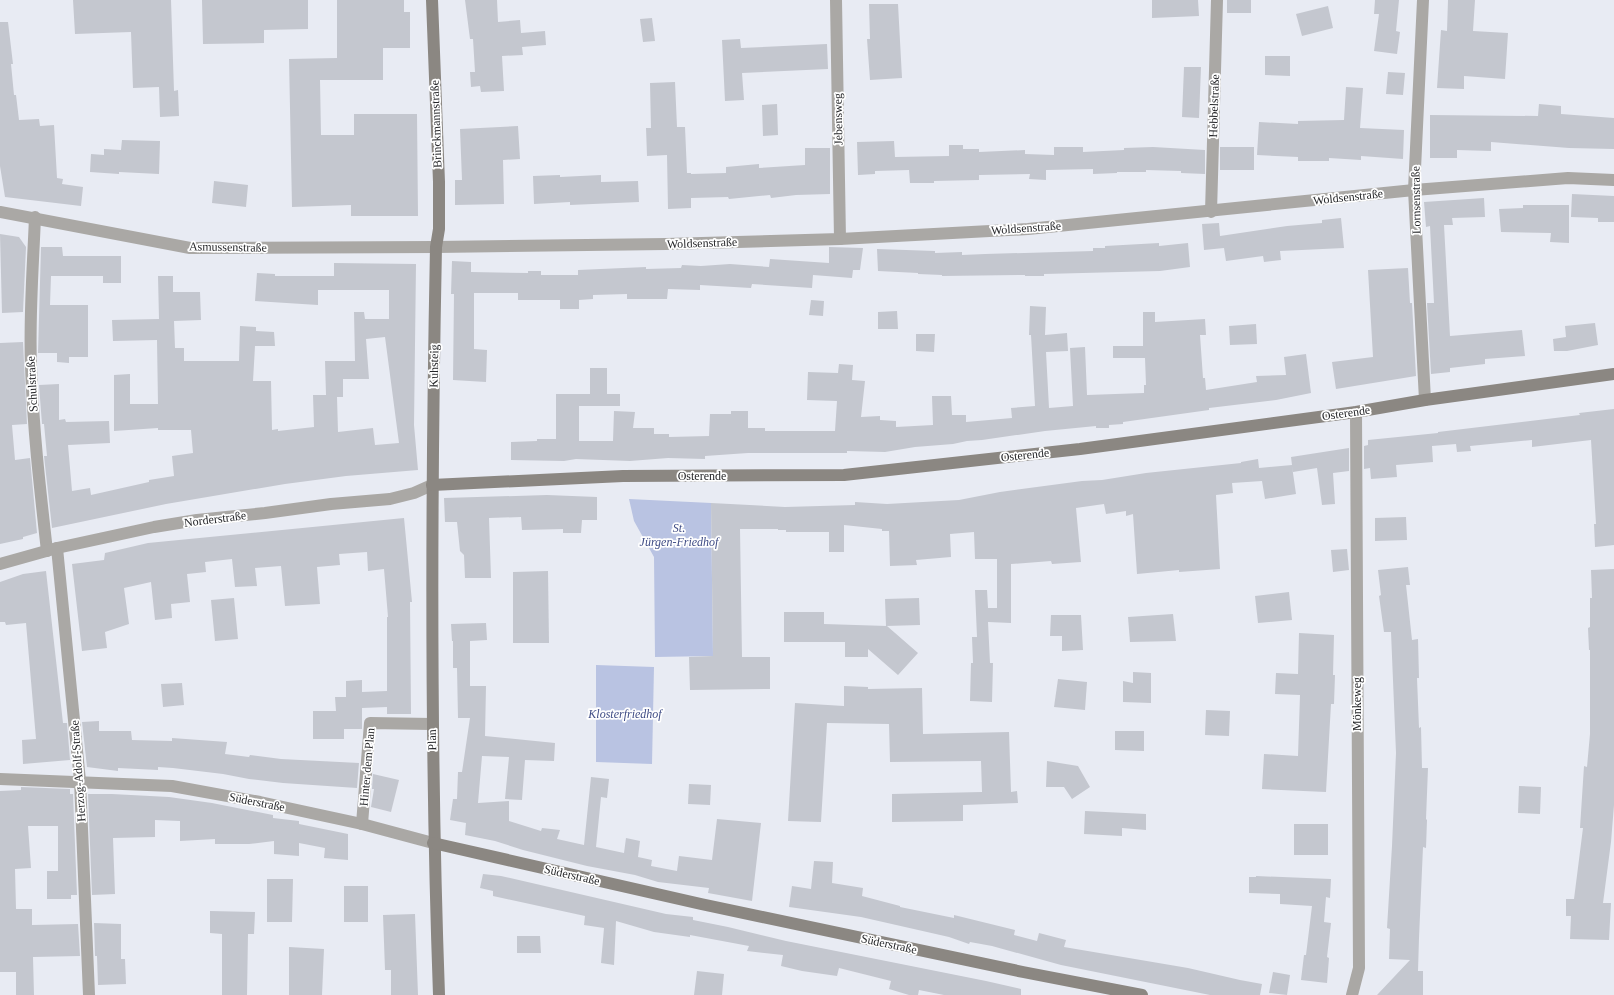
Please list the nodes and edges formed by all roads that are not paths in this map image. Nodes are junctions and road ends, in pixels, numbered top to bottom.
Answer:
1 (432, 0) edge
2 (836, 0) edge
3 (1217, 0) edge
4 (1423, 0) edge
5 (1614, 180) edge
6 (1414, 190) junction
7 (0, 211) edge
8 (1211, 212) junction
9 (35, 217) junction
10 (840, 239) junction
11 (436, 247) junction
12 (1614, 374) edge
13 (1426, 400) junction
14 (1356, 412) junction
15 (432, 485) junction
16 (52, 549) junction
17 (0, 564) edge
18 (432, 724) junction
19 (0, 779) edge
20 (80, 782) junction
21 (362, 824) junction
22 (433, 843) junction
23 (89, 995) edge
24 (439, 995) edge
25 (1142, 995) edge
26 (1352, 995) edge

1 - 11 main road, Brinckmannstraße
2 - 10 street, Jebensweg
3 - 8 street, Hebbelstraße
4 - 6 street, Lornsenstraße
5 - 6 street, Woldsenstraße
6 - 8 street, Woldsenstraße
6 - 13 street, Lornsenstraße
7 - 9 street, Asmussenstraße
8 - 10 street, Woldsenstraße
9 - 11 street, Asmussenstraße
9 - 16 street, Schulstraße
10 - 11 street, Woldsenstraße
11 - 15 main road, Kuhsteig
12 - 13 main road, Osterende
13 - 14 main road, Osterende
14 - 15 main road, Osterende
14 - 26 street, Mönkeweg
15 - 16 street, Norderstraße
15 - 18 main road, Plan
16 - 17 street, Norderstraße
16 - 20 street, Herzog-Adolf-Straße
18 - 21 street, Hinter dem Plan
18 - 22 main road, Plan
19 - 20 street, Süderstraße
20 - 21 street, Süderstraße
20 - 23 street, Herzog-Adolf-Straße
21 - 22 street, Süderstraße
22 - 24 main road, Plan
22 - 25 main road, Süderstraße

